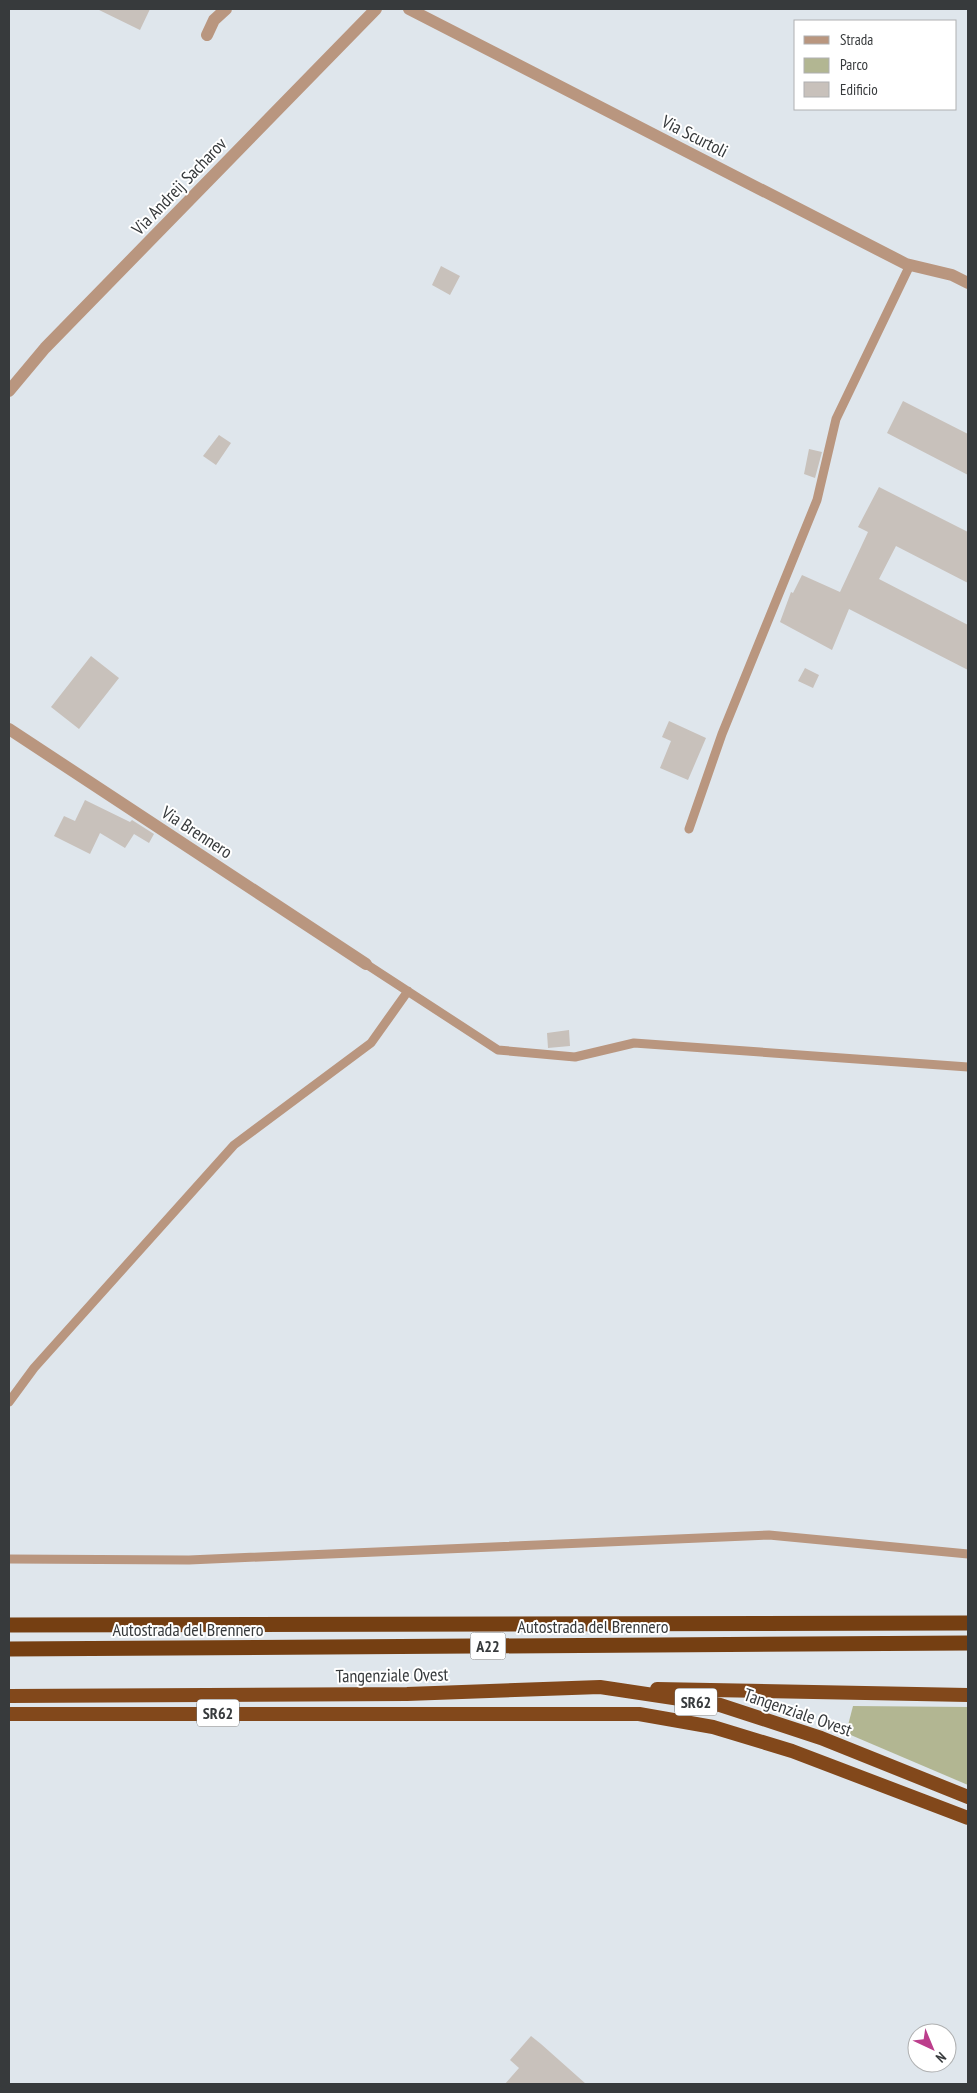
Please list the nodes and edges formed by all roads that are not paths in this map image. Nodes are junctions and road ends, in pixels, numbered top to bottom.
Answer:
1 (226, 9) edge
2 (376, 9) edge
3 (409, 9) edge
4 (208, 34) dead end
5 (910, 265) junction
6 (968, 283) edge
7 (9, 390) edge
8 (9, 729) edge
9 (689, 829) dead end
10 (366, 964) joint
11 (408, 991) junction
12 (968, 1067) edge
13 (9, 1402) edge
14 (968, 1554) edge
15 (9, 1559) edge
16 (968, 1623) edge
17 (9, 1625) edge
18 (968, 1643) edge
19 (9, 1648) edge
20 (600, 1688) junction
21 (968, 1695) edge
22 (9, 1696) edge
23 (9, 1714) edge
24 (968, 1797) edge
25 (942, 1807) junction
26 (968, 1818) edge
27 (968, 1829) edge

1 - 4 street
2 - 7 street, Via Andreij Sacharov
3 - 5 street, Via Scurtoli
5 - 6 street, Via Scurtoli
5 - 9 lane
8 - 10 street, Via Brennero
10 - 11 lane
11 - 12 lane
11 - 13 lane
14 - 15 lane
16 - 17 highway, Autostrada del Brennero / A22
18 - 19 highway, Autostrada del Brennero / A22
20 - 21 highway
20 - 22 highway, Tangenziale Ovest / SR62
20 - 24 highway, Tangenziale Ovest / SR62
23 - 25 highway, Tangenziale Ovest / SR62
25 - 26 highway, Tangenziale Ovest / SR62
25 - 27 highway

